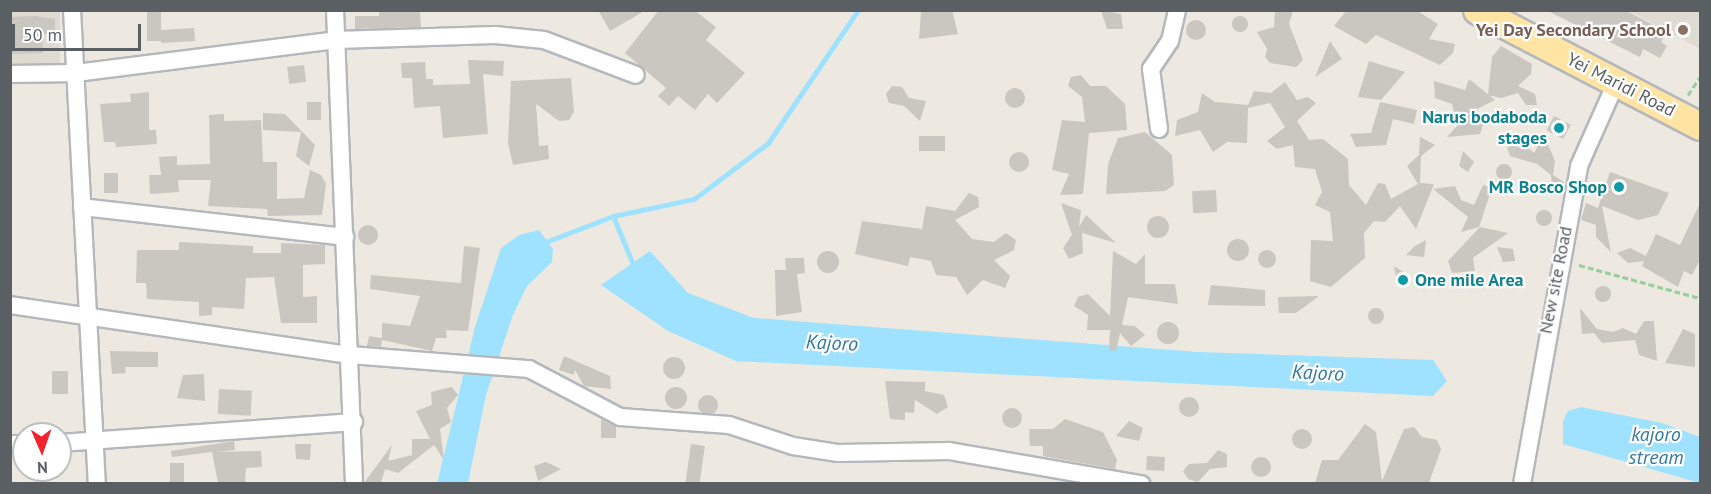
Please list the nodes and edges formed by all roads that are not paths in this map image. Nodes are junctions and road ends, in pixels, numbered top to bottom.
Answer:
1 (72, 10) edge
2 (335, 10) edge
3 (1177, 10) edge
4 (1477, 10) edge
5 (336, 40) junction
6 (76, 73) junction
7 (10, 74) edge
8 (636, 75) dead end
9 (1616, 83) junction
10 (1701, 126) edge
11 (1160, 129) dead end
12 (82, 207) junction
13 (345, 237) junction
14 (10, 305) edge
15 (89, 316) junction
16 (350, 355) junction
17 (354, 422) junction
18 (97, 442) junction
19 (72, 443) edge
20 (97, 483) edge
21 (354, 483) edge
22 (1141, 483) edge
23 (1522, 483) edge

1 - 6 street
2 - 5 street
3 - 11 street
4 - 9 main road, Yei Maridi Road
5 - 6 street
5 - 8 street
5 - 13 street
6 - 7 street
6 - 12 street
9 - 10 main road, Yei Maridi Road
9 - 23 street, New site Road
12 - 13 street
12 - 15 street
13 - 16 street
14 - 15 street
15 - 16 street
15 - 18 street
16 - 17 street
16 - 22 street
17 - 18 street
17 - 21 street
18 - 19 street
18 - 20 street

